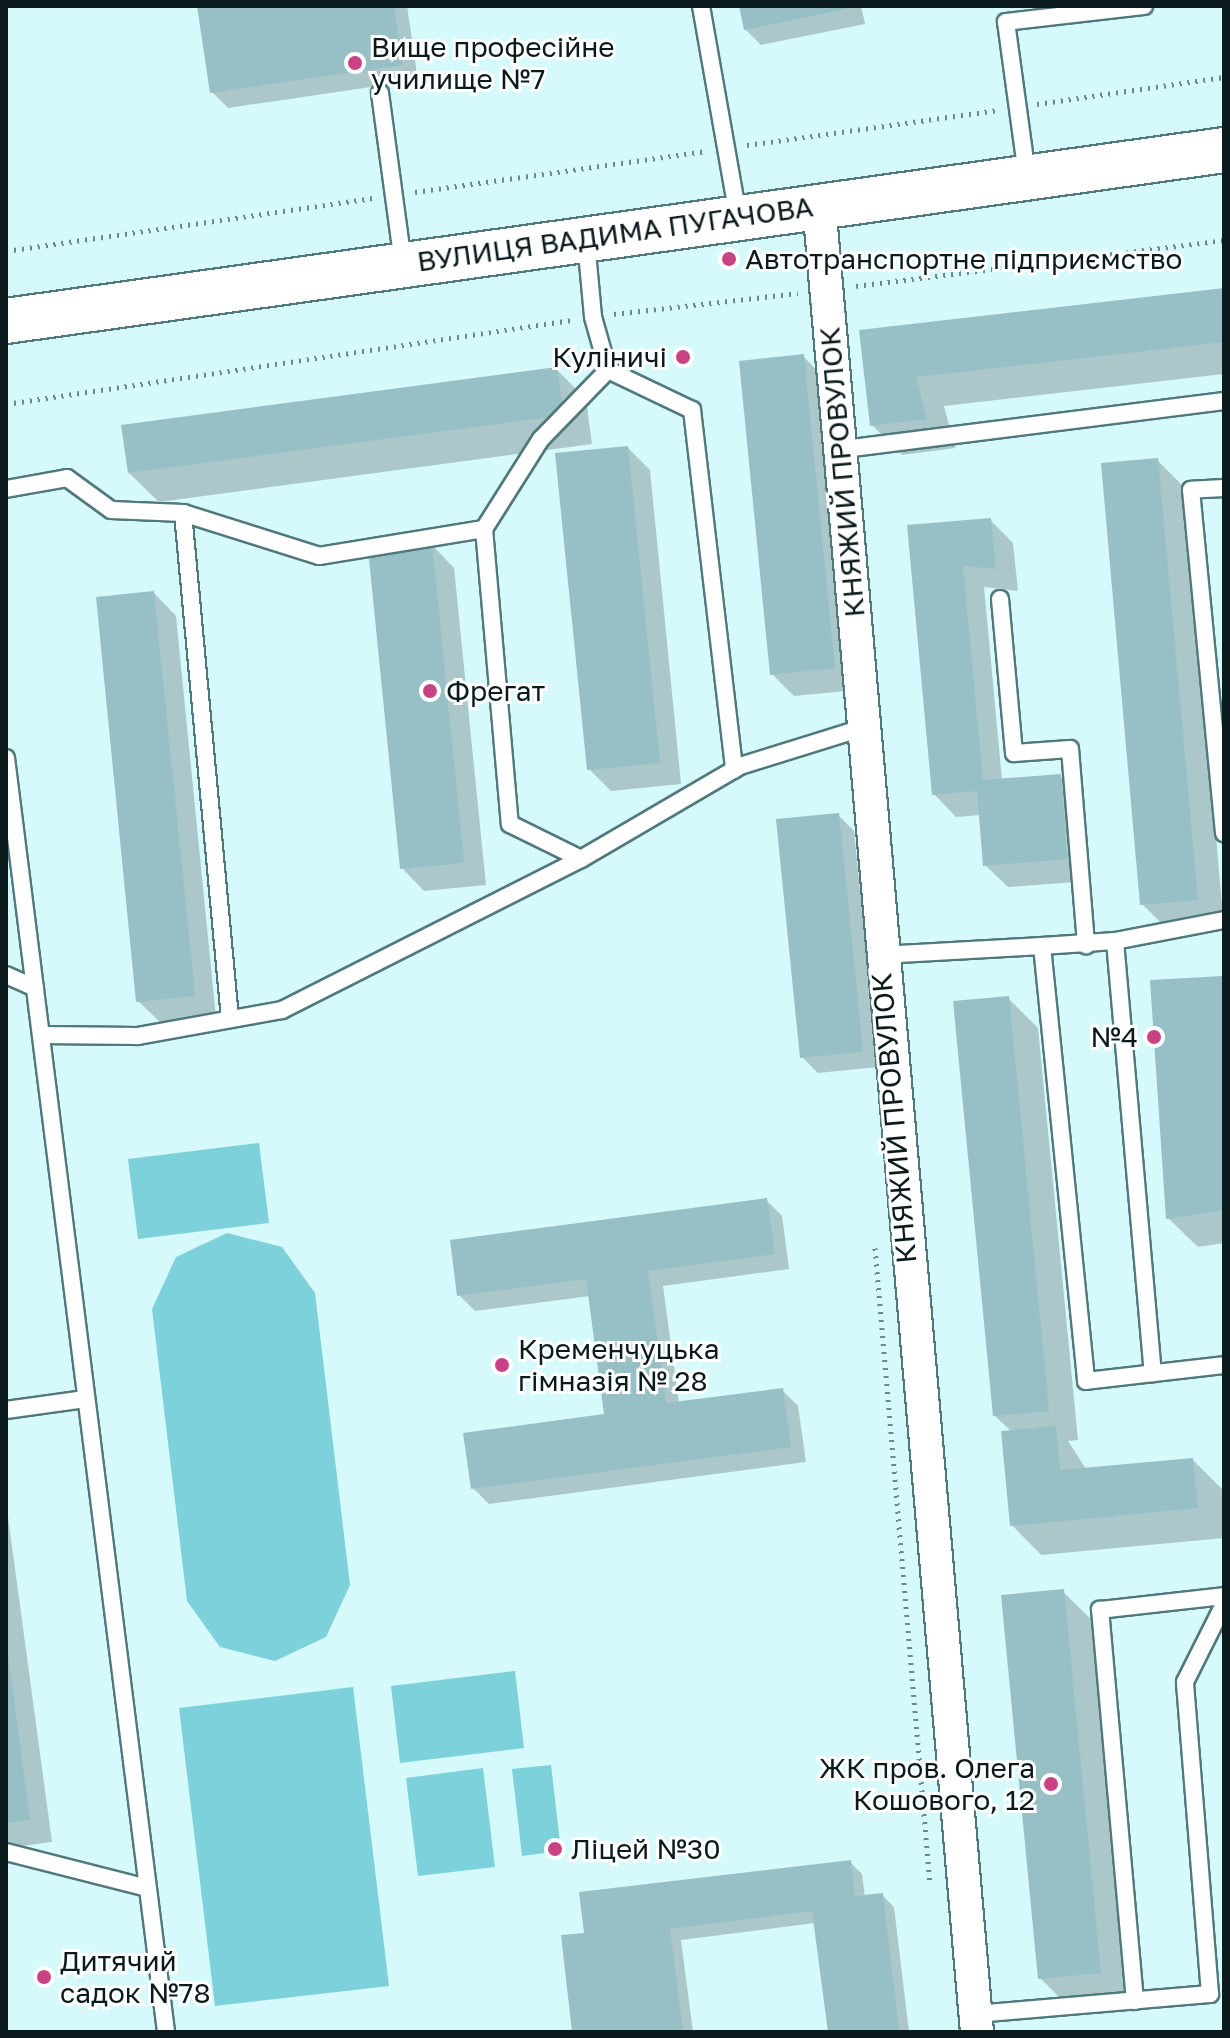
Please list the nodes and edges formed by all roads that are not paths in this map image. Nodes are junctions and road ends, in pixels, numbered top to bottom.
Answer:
1 (701, 6) edge
2 (1144, 6) edge
3 (380, 93) dead end
4 (1224, 150) edge
5 (1027, 176) junction
6 (819, 204) junction
7 (738, 215) junction
8 (586, 237) junction
9 (403, 265) junction
10 (6, 321) edge
11 (608, 370) junction
12 (1224, 401) edge
13 (844, 449) junction
14 (1224, 488) edge
15 (6, 489) edge
16 (183, 513) junction
17 (484, 529) junction
18 (1000, 599) dead end
19 (862, 728) junction
20 (6, 758) edge
21 (734, 770) junction
22 (1224, 833) edge
23 (581, 859) junction
24 (1224, 920) edge
25 (1115, 941) junction
26 (1086, 945) junction
27 (1042, 946) junction
28 (879, 955) junction
29 (6, 975) edge
30 (35, 988) junction
31 (230, 1019) junction
32 (41, 1035) junction
33 (1224, 1365) edge
34 (1153, 1373) junction
35 (85, 1399) junction
36 (6, 1410) edge
37 (1224, 1596) edge
38 (1224, 1604) edge
39 (6, 1852) edge
40 (147, 1888) junction
41 (1135, 2001) junction
42 (976, 2023) edge
43 (166, 2032) edge

1 - 7 lane
2 - 5 lane
3 - 9 lane
4 - 5 street, ВУЛИЦЯ ВАДИМА ПУГАЧОВА
5 - 6 street, ВУЛИЦЯ ВАДИМА ПУГАЧОВА
6 - 7 street, ВУЛИЦЯ ВАДИМА ПУГАЧОВА
6 - 13 street, КНЯЖИЙ ПРОВУЛОК
7 - 8 street, ВУЛИЦЯ ВАДИМА ПУГАЧОВА
8 - 9 street, ВУЛИЦЯ ВАДИМА ПУГАЧОВА
8 - 11 lane
9 - 10 street, ВУЛИЦЯ ВАДИМА ПУГАЧОВА
11 - 17 lane
11 - 21 lane
12 - 13 lane
13 - 19 street, КНЯЖИЙ ПРОВУЛОК
14 - 22 lane
15 - 16 lane
16 - 17 lane
16 - 31 lane
17 - 23 lane
18 - 26 lane
19 - 21 lane
19 - 28 street, КНЯЖИЙ ПРОВУЛОК
20 - 30 lane
21 - 23 lane
23 - 31 lane
24 - 25 lane
25 - 26 lane
25 - 34 lane
26 - 27 lane
27 - 28 lane
27 - 34 lane
28 - 42 street, КНЯЖИЙ ПРОВУЛОК
29 - 30 lane
30 - 32 lane
31 - 32 lane
32 - 35 lane
33 - 34 lane
35 - 36 lane
35 - 40 lane
37 - 41 lane
38 - 41 lane
39 - 40 lane
40 - 43 lane
41 - 42 lane

